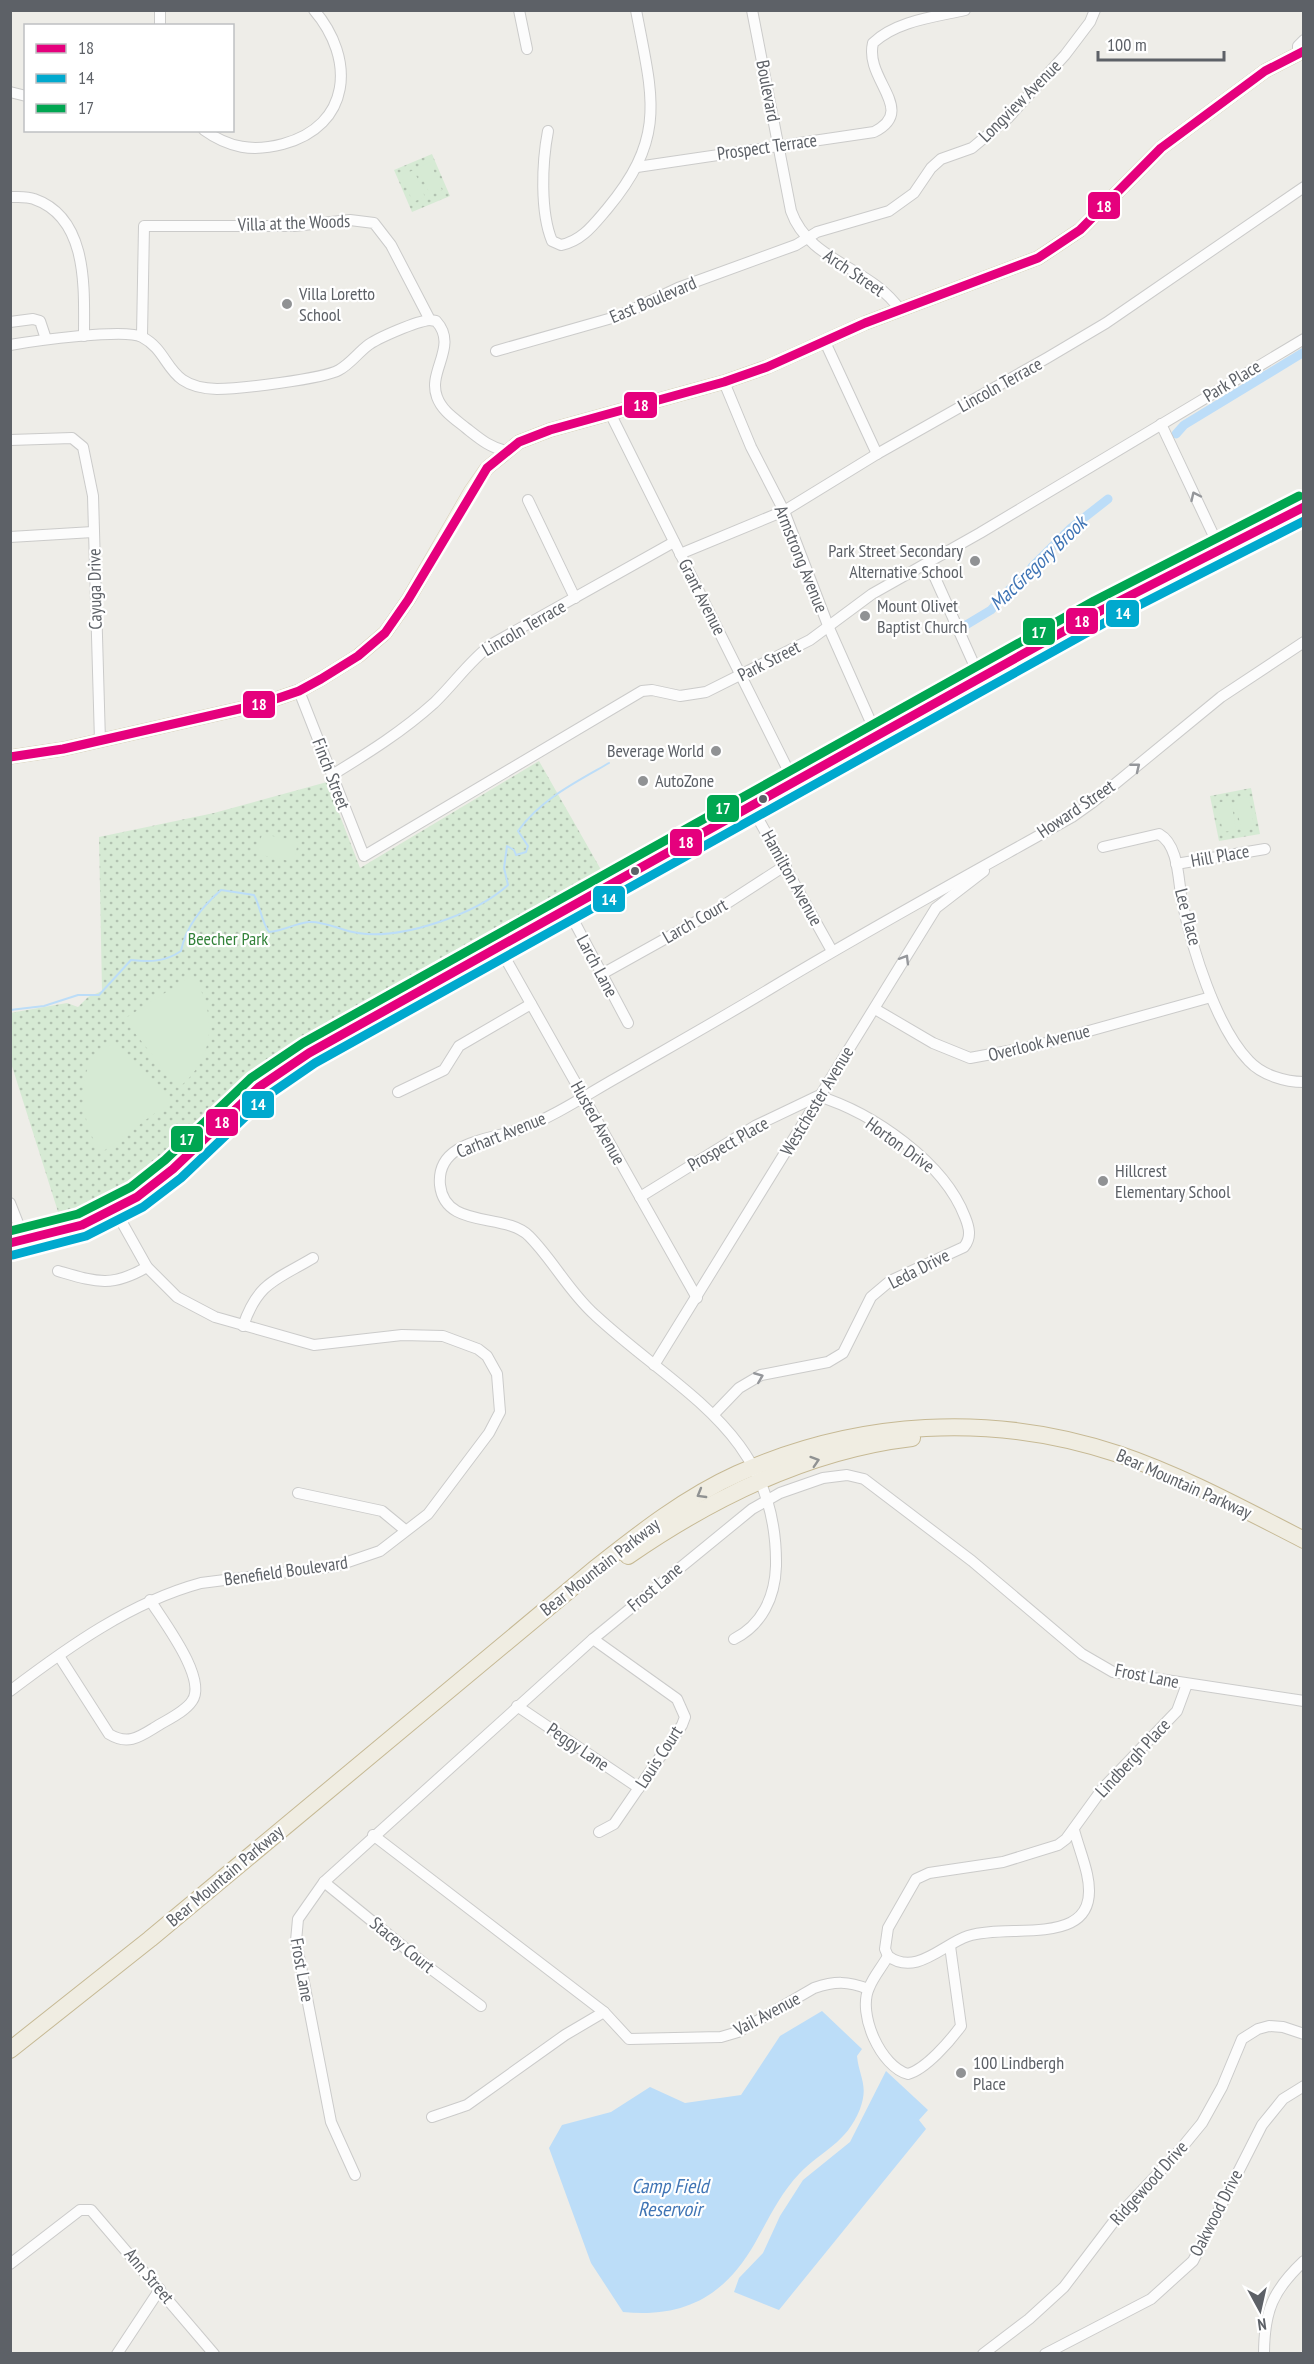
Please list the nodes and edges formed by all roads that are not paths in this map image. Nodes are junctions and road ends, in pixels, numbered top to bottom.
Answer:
1 (314, 10) edge
2 (519, 10) edge
3 (636, 10) edge
4 (752, 10) edge
5 (964, 10) edge
6 (1095, 10) edge
7 (1302, 48) edge
8 (527, 49) dead end
9 (548, 131) dead end
10 (207, 132) edge
11 (778, 145) junction
12 (637, 167) junction
13 (1304, 187) edge
14 (10, 197) edge
15 (806, 239) junction
16 (900, 310) junction
17 (430, 320) junction
18 (10, 322) edge
19 (84, 336) junction
20 (142, 336) junction
21 (46, 339) junction
22 (1304, 339) edge
23 (825, 342) junction
24 (10, 345) edge
25 (496, 351) dead end
26 (724, 382) junction
27 (610, 413) junction
28 (1161, 424) junction
29 (10, 440) edge
30 (506, 451) junction
31 (877, 454) junction
32 (528, 500) dead end
33 (1304, 507) edge
34 (784, 511) junction
35 (93, 532) junction
36 (10, 537) edge
37 (674, 542) junction
38 (1220, 549) junction
39 (680, 554) junction
40 (928, 562) junction
41 (575, 598) junction
42 (829, 628) junction
43 (1304, 642) edge
44 (741, 675) junction
45 (980, 678) junction
46 (299, 691) junction
47 (877, 736) junction
48 (100, 741) junction
49 (10, 757) edge
50 (332, 775) junction
51 (794, 782) junction
52 (751, 806) junction
53 (1103, 847) dead end
54 (1265, 849) dead end
55 (364, 856) joint
56 (1000, 857) junction
57 (1176, 864) junction
58 (786, 865) junction
59 (567, 908) junction
60 (499, 947) junction
61 (832, 951) junction
62 (602, 974) junction
63 (1211, 997) junction
64 (531, 1004) junction
65 (875, 1009) junction
66 (628, 1023) dead end
67 (1304, 1082) edge
68 (398, 1092) dead end
69 (584, 1096) junction
70 (818, 1096) junction
71 (640, 1197) junction
72 (10, 1203) edge
73 (115, 1210) junction
74 (25, 1240) junction
75 (10, 1244) edge
76 (964, 1247) joint
77 (313, 1258) dead end
78 (147, 1267) junction
79 (58, 1271) dead end
80 (697, 1298) junction
81 (243, 1326) junction
82 (654, 1365) junction
83 (714, 1414) junction
84 (757, 1475) junction
85 (298, 1493) dead end
86 (767, 1500) junction
87 (405, 1530) junction
88 (1304, 1540) edge
89 (1304, 1551) edge
90 (150, 1600) junction
91 (593, 1639) junction
92 (734, 1639) dead end
93 (59, 1656) junction
94 (1186, 1684) junction
95 (10, 1691) edge
96 (1304, 1701) edge
97 (517, 1706) junction
98 (639, 1788) junction
99 (1074, 1830) junction
100 (599, 1832) dead end
101 (373, 1835) junction
102 (324, 1882) junction
103 (950, 1946) junction
104 (888, 1956) junction
105 (868, 1989) junction
106 (482, 2006) dead end
107 (604, 2012) junction
108 (1304, 2034) edge
109 (10, 2050) edge
110 (10, 2063) edge
111 (1304, 2086) edge
112 (432, 2117) dead end
113 (355, 2175) dead end
114 (1304, 2261) edge
115 (10, 2264) edge
116 (160, 2289) junction
117 (117, 2354) edge
118 (214, 2354) edge
119 (983, 2354) edge
120 (1045, 2354) edge
121 (1264, 2354) edge

1 - 10 street
2 - 8 street
3 - 12 street
4 - 11 street, Boulevard
5 - 11 street, Prospect Terrace
6 - 15 street, Longview Avenue
7 - 16 main road
9 - 12 street
11 - 12 street, Prospect Terrace
11 - 15 street, Boulevard
13 - 31 street, Lincoln Terrace
14 - 19 street
15 - 16 street, Arch Street
15 - 25 street, East Boulevard
16 - 23 main road
17 - 20 street
17 - 20 street, Villa at the Woods
17 - 30 street, Villa at the Woods
18 - 21 street
19 - 20 street
19 - 21 street
21 - 24 street
22 - 28 street, Park Place
23 - 26 main road
23 - 31 street
26 - 27 main road
26 - 34 street, Armstrong Avenue
27 - 30 main road
27 - 37 street, Grant Avenue
38 -> 28 street
28 - 40 street, Park Street
29 - 35 street, Cayuga Drive
30 - 46 main road
31 - 34 street, Lincoln Terrace
32 - 41 street
33 - 38 main road
34 - 39 street, Lincoln Terrace
34 - 42 street, Armstrong Avenue
35 - 36 street
35 - 48 street, Cayuga Drive
37 - 39 street, Grant Avenue
37 - 41 street, Lincoln Terrace
38 - 45 main road
39 - 44 street, Grant Avenue
40 - 42 street, Park Street
40 - 45 street
41 - 50 street, Lincoln Terrace
42 - 44 street, Park Street
42 - 47 street, Armstrong Avenue
56 -> 43 street, Howard Street
44 - 51 street, Grant Avenue
44 - 55 street, Park Street
45 - 47 main road
46 - 48 main road
46 - 50 street, Finch Street
47 - 51 main road
48 - 49 main road
50 - 55 street, Finch Street
51 - 52 main road
52 - 58 street, Hamilton Avenue
52 - 59 main road
53 - 57 street, Lee Place
54 - 57 street, Hill Place
56 - 61 street, Howard Street
65 -> 56 street, Westchester Avenue
57 - 63 street, Lee Place
58 - 61 street, Hamilton Avenue
58 - 62 street, Larch Court
59 - 60 main road
59 - 62 street, Larch Lane
60 - 64 street, Husted Avenue
60 - 73 main road
61 - 69 street, Carhart Avenue
62 - 66 street, Larch Lane
63 - 65 street, Overlook Avenue
63 - 67 street, Lee Place
64 - 68 street
64 - 69 street, Husted Avenue
65 - 70 street, Westchester Avenue
69 - 71 street, Husted Avenue
69 - 82 street, Carhart Avenue
70 - 71 street, Prospect Place
70 - 76 street, Horton Drive
70 - 80 street, Westchester Avenue
71 - 80 street, Husted Avenue
72 - 74 street
73 - 74 main road
73 - 78 street, Benefield Boulevard
74 - 75 main road
83 -> 76 street, Leda Drive
77 - 81 street
78 - 79 street
78 - 81 street, Benefield Boulevard
80 - 82 street, Westchester Avenue
81 - 87 street, Benefield Boulevard
82 - 83 street, Carhart Avenue
83 - 84 street, Carhart Avenue
84 - 86 street, Carhart Avenue
84 - 88 highway, Bear Mountain Parkway
84 -> 89 highway, Bear Mountain Parkway
84 -> 109 highway, Bear Mountain Parkway
84 - 110 highway, Bear Mountain Parkway
85 - 87 street
86 - 91 street, Frost Lane
86 - 92 street, Carhart Avenue
86 - 94 street, Frost Lane
87 - 90 street, Benefield Boulevard
90 - 93 street, Benefield Boulevard
90 - 93 street
91 - 97 street, Frost Lane
91 - 98 street, Louis Court
93 - 95 street, Benefield Boulevard
94 - 96 street, Frost Lane
94 - 99 street, Lindbergh Place
97 - 98 street, Peggy Lane
97 - 101 street, Frost Lane
98 - 100 street, Louis Court
99 - 103 street
99 - 104 street, Lindbergh Place
101 - 102 street, Frost Lane
101 - 107 street, Vail Avenue
102 - 106 street, Stacey Court
102 - 113 street, Frost Lane
103 - 104 street
103 - 105 street
104 - 105 street
105 - 107 street, Vail Avenue
107 - 112 street
108 - 119 street, Ridgewood Drive
111 - 120 street, Oakwood Drive
114 - 121 street
115 - 116 street, Ann Street
116 - 117 street
116 - 118 street, Ann Street

